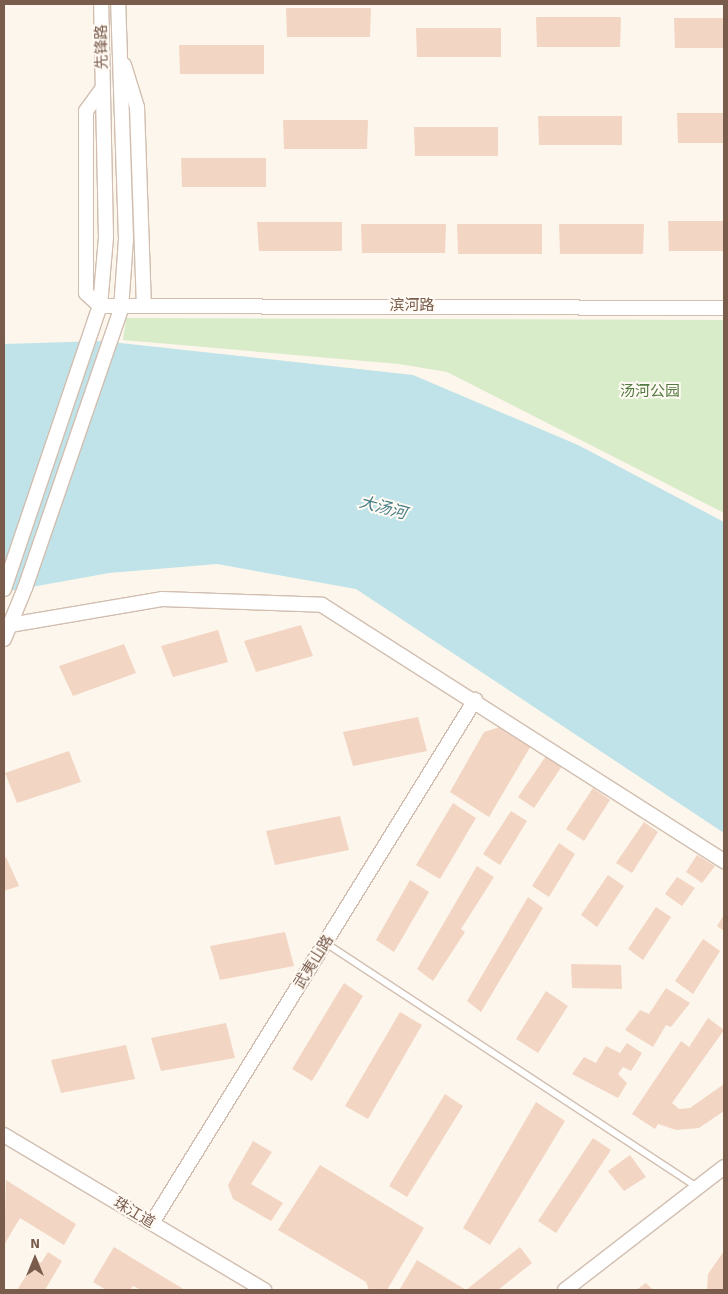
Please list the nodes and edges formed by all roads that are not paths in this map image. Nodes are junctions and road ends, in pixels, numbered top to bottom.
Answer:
1 (101, 4) edge
2 (118, 4) edge
3 (118, 50) junction
4 (102, 90) junction
5 (144, 305) junction
6 (100, 306) junction
7 (724, 308) edge
8 (121, 309) junction
9 (4, 589) edge
10 (7, 626) edge
11 (4, 639) edge
12 (475, 700) junction
13 (724, 861) edge
14 (332, 946) dead end
15 (4, 1135) edge
16 (724, 1167) edge
17 (698, 1187) junction
18 (152, 1223) junction
19 (264, 1290) edge
20 (565, 1290) edge

1 - 4 street, 先锋路
2 - 3 street
3 - 5 street
3 - 8 street
4 - 6 street, 先锋路
4 - 6 street
5 - 7 street, 滨河路
5 - 8 street, 滨河路
6 - 8 street, 滨河路
6 - 9 street, 先锋路
8 - 10 street
10 - 11 street
10 - 12 street
12 - 13 street
12 - 18 street, 武夷山路
14 - 17 lane
15 - 18 street, 珠江道
16 - 17 street
17 - 20 street
18 - 19 street, 珠江道

